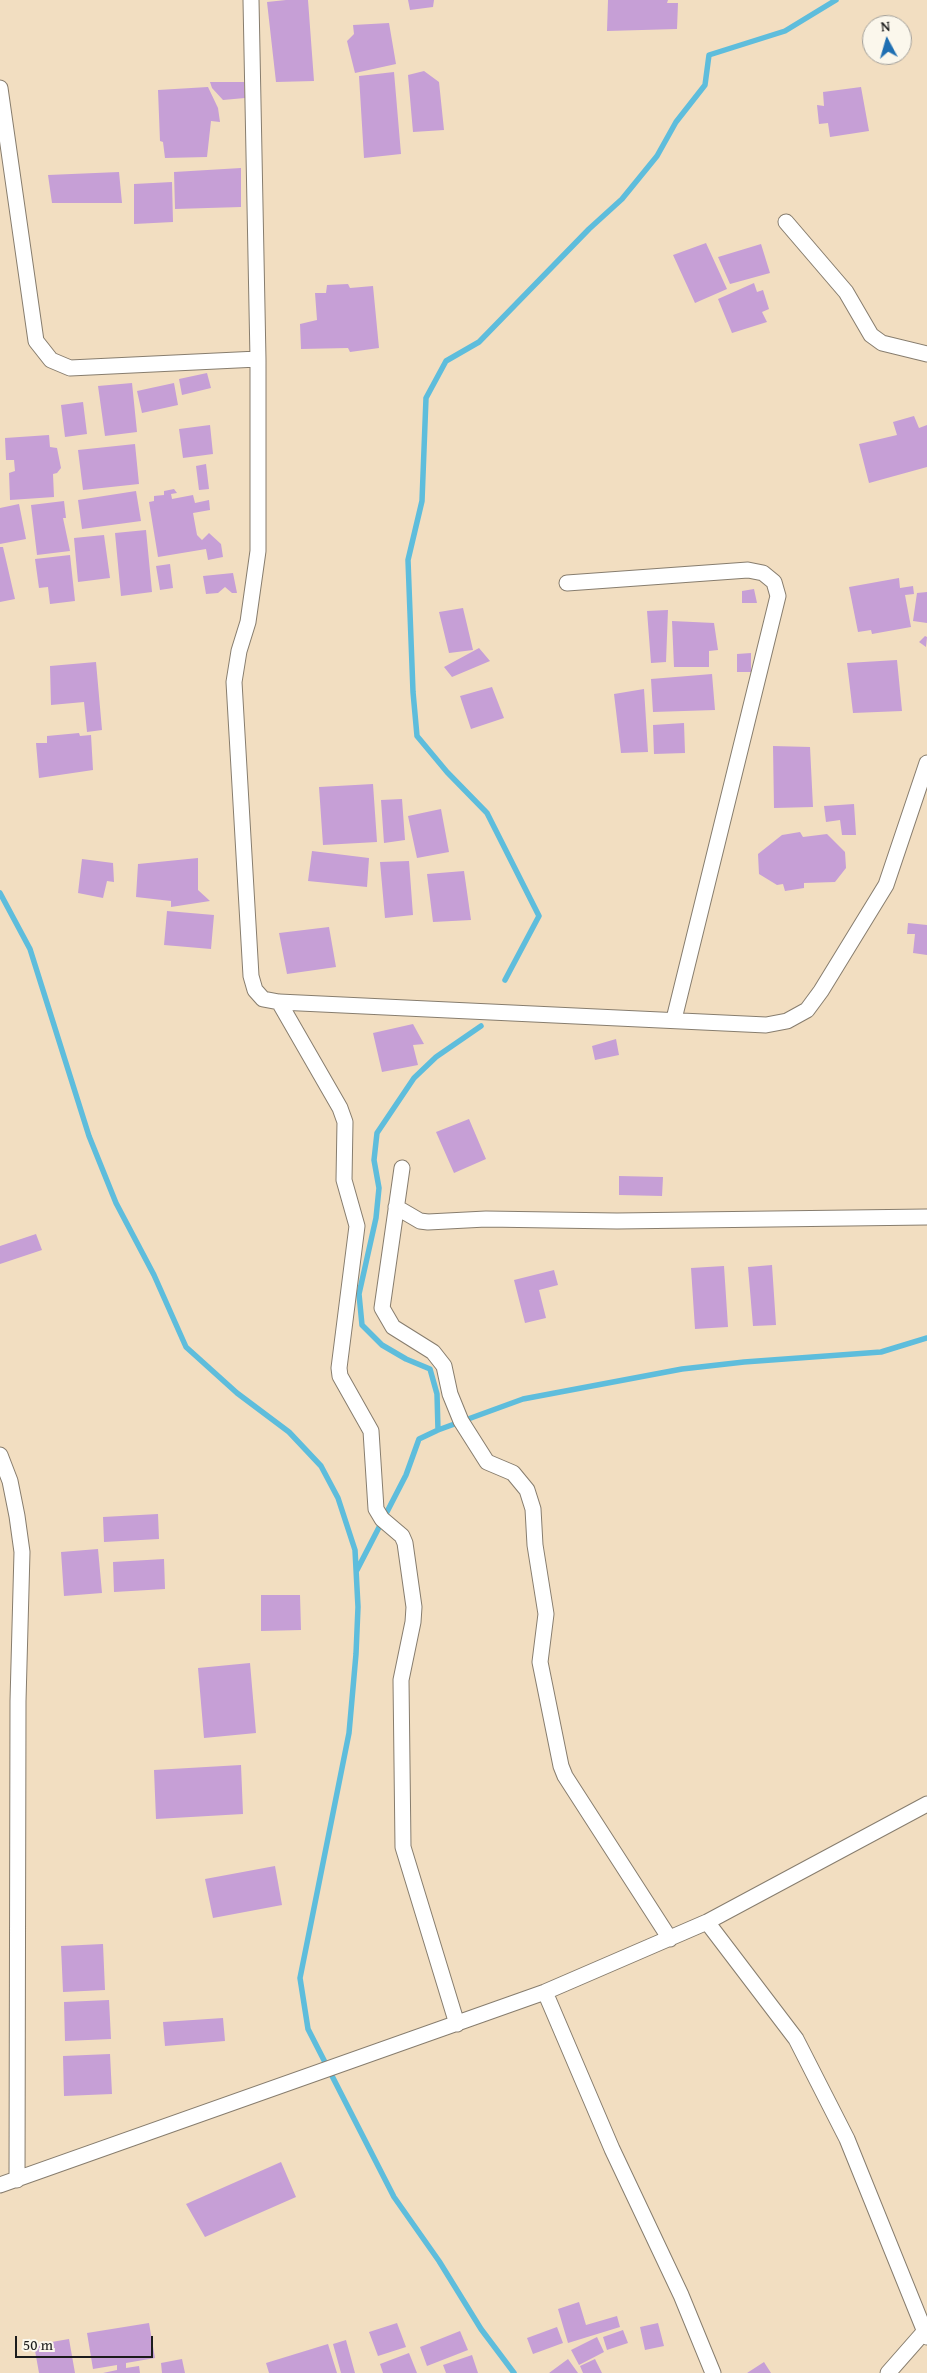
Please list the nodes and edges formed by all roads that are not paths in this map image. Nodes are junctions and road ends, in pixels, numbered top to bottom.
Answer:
1 (251, 0) edge
2 (0, 88) edge
3 (786, 222) dead end
4 (927, 354) edge
5 (258, 359) junction
6 (567, 583) dead end
7 (927, 763) edge
8 (278, 1002) junction
9 (674, 1019) junction
10 (402, 1168) dead end
11 (396, 1207) junction
12 (927, 1216) edge
13 (0, 1456) edge
14 (927, 1804) edge
15 (707, 1922) junction
16 (670, 1939) junction
17 (545, 1992) junction
18 (457, 2024) junction
19 (17, 2180) junction
20 (0, 2185) edge
21 (926, 2334) edge
22 (713, 2373) edge
23 (888, 2373) edge

1 - 5 street
2 - 5 street
3 - 4 street
5 - 8 street
6 - 9 street
7 - 9 street
8 - 9 street
8 - 18 street
10 - 11 street
11 - 12 street
11 - 16 street
13 - 19 street
14 - 15 street
15 - 16 street
15 - 21 street
16 - 17 street
17 - 18 street
17 - 22 street
18 - 19 street
19 - 20 street
21 - 23 street

